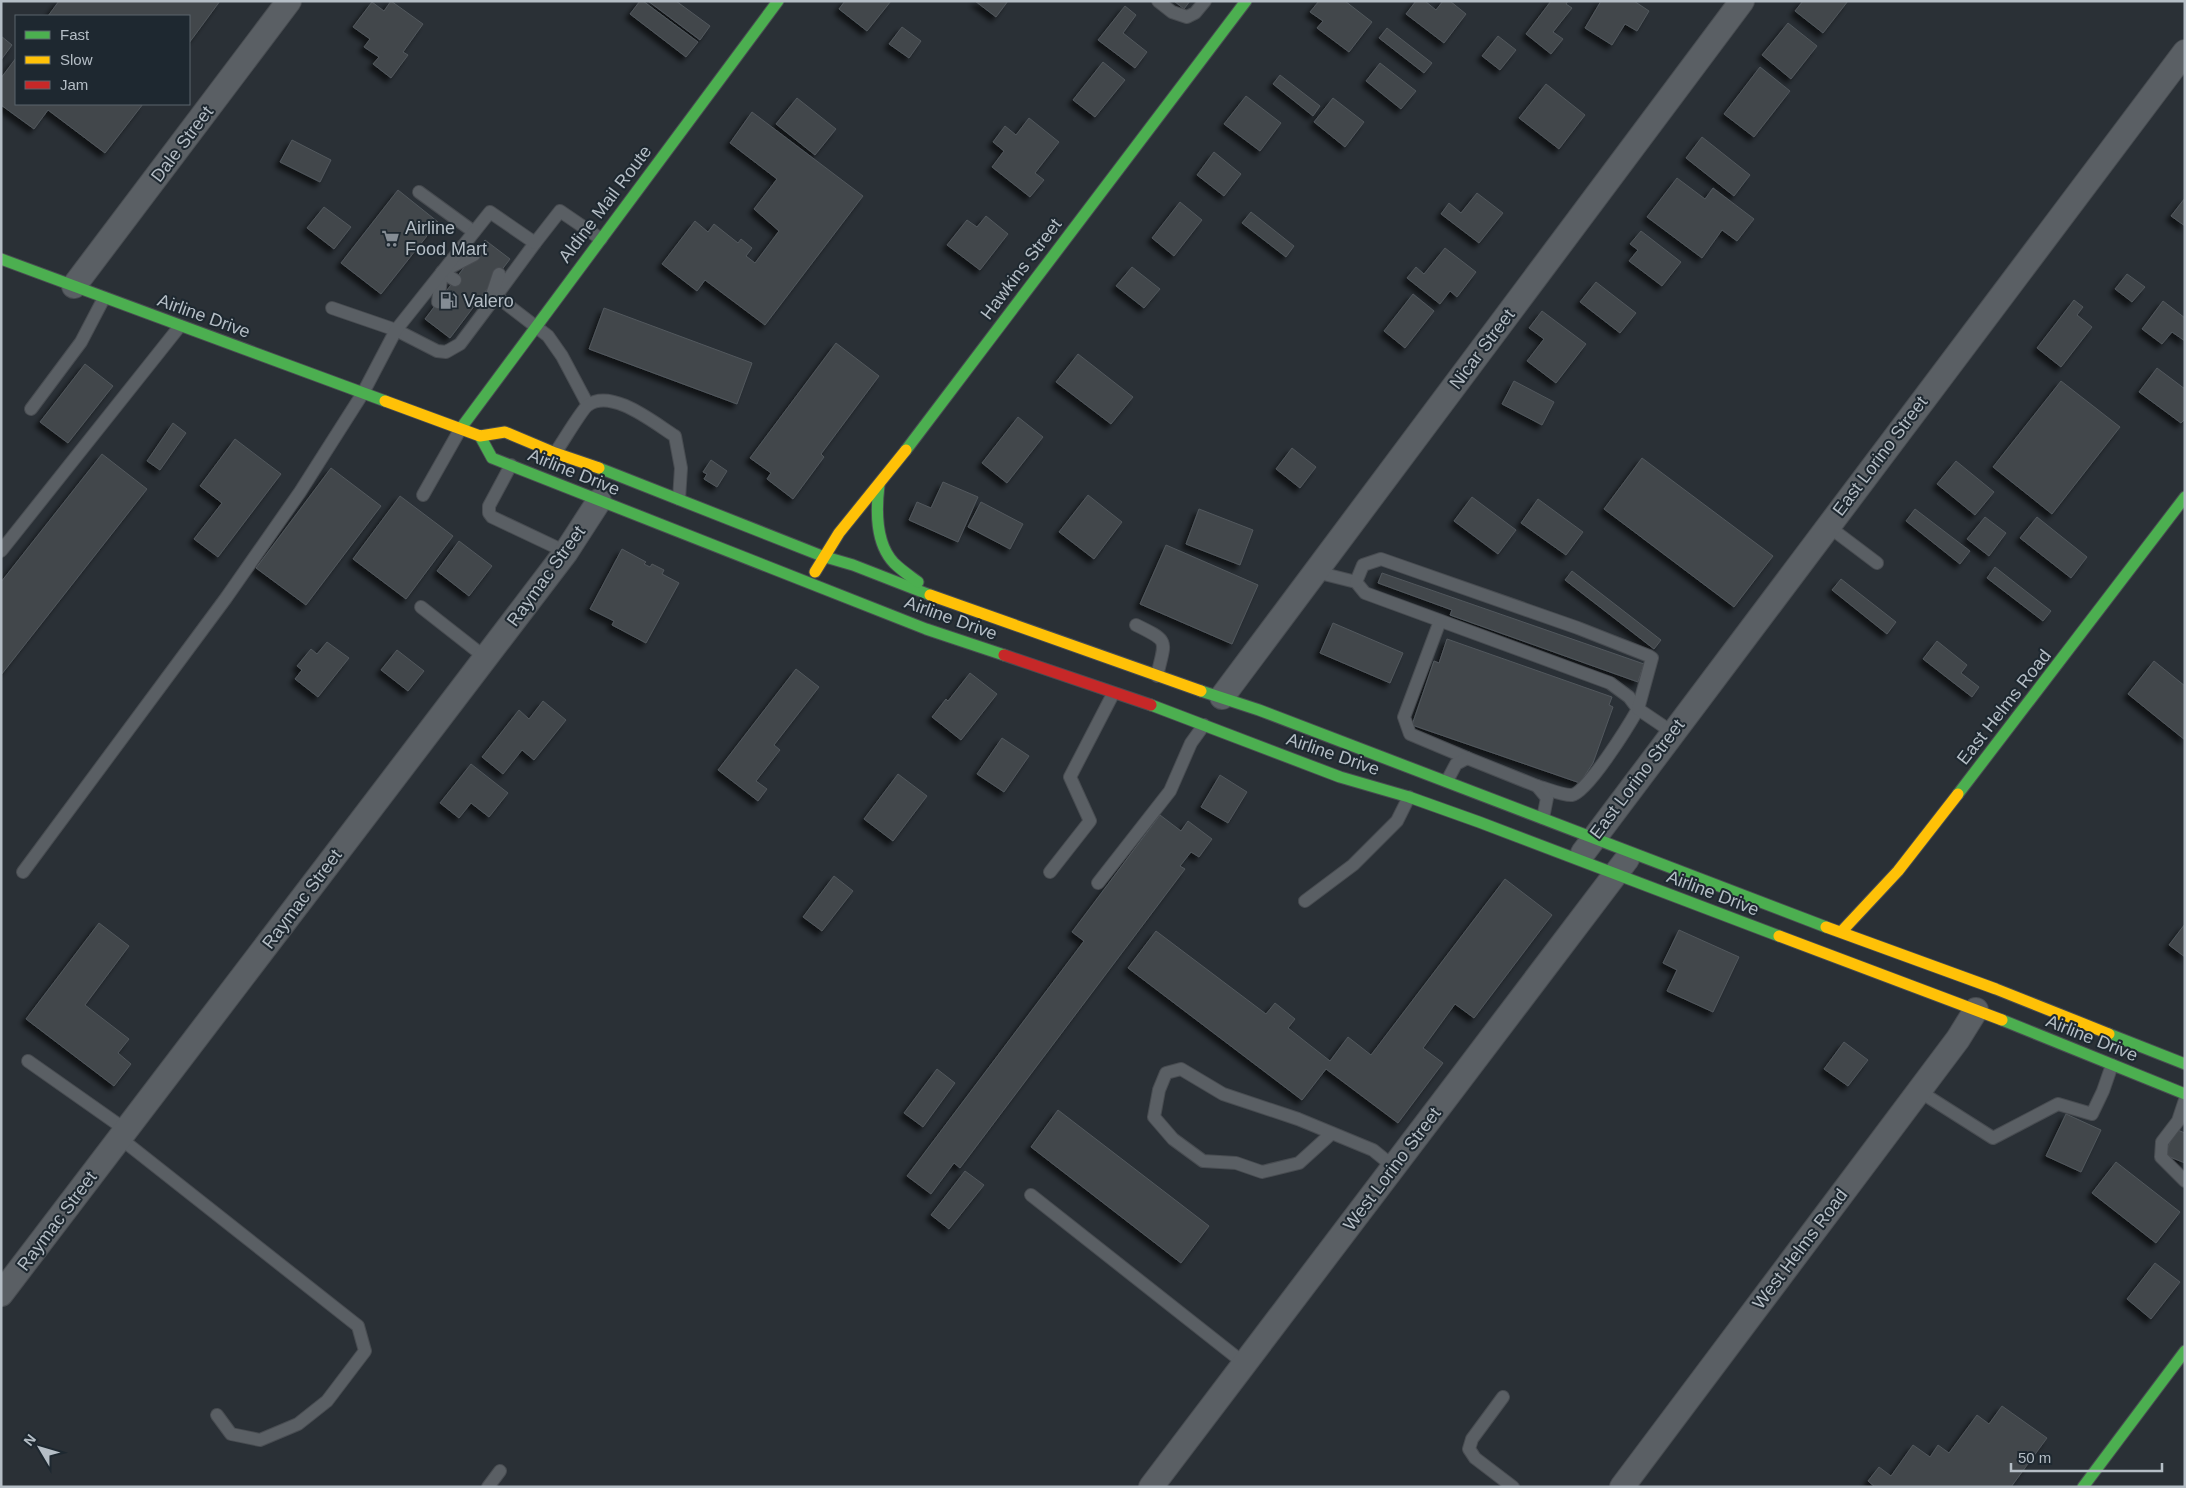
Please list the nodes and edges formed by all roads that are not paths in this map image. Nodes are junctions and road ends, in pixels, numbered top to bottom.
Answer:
1 (289, 1) edge
2 (778, 1) edge
3 (1158, 1) edge
4 (1204, 1) edge
5 (1246, 1) edge
6 (1742, 1) edge
7 (2185, 52) edge
8 (419, 192) dead end
9 (474, 232) junction
10 (601, 239) junction
11 (535, 243) junction
12 (474, 255) dead end
13 (1, 260) edge
14 (442, 272) junction
15 (499, 274) dead end
16 (455, 280) dead end
17 (74, 286) junction
18 (104, 298) junction
19 (488, 300) junction
20 (438, 302) dead end
21 (332, 308) dead end
22 (464, 321) dead end
23 (180, 326) junction
24 (537, 326) junction
25 (396, 330) junction
26 (363, 392) junction
27 (588, 405) junction
28 (31, 409) dead end
29 (460, 428) junction
30 (480, 436) junction
31 (555, 453) junction
32 (510, 465) junction
33 (879, 485) junction
34 (422, 495) dead end
35 (2185, 497) edge
36 (679, 499) junction
37 (599, 501) junction
38 (1828, 526) junction
39 (1, 551) edge
40 (566, 552) junction
41 (822, 556) junction
42 (1877, 563) dead end
43 (1316, 572) junction
44 (810, 582) junction
45 (1356, 582) junction
46 (938, 598) junction
47 (421, 607) dead end
48 (1440, 621) junction
49 (1136, 625) dead end
50 (486, 658) junction
51 (1157, 676) junction
52 (1113, 694) junction
53 (1222, 697) junction
54 (1638, 709) junction
55 (1204, 725) junction
56 (1672, 732) junction
57 (1467, 758) junction
58 (1447, 781) junction
59 (1538, 786) junction
60 (1409, 798) junction
61 (1543, 818) junction
62 (1593, 837) junction
63 (1633, 852) junction
64 (1578, 861) junction
65 (23, 872) dead end
66 (1050, 872) dead end
67 (1615, 874) junction
68 (1098, 883) dead end
69 (1305, 901) dead end
70 (1842, 931) junction
71 (1976, 1010) junction
72 (28, 1061) dead end
73 (2185, 1064) edge
74 (2112, 1065) junction
75 (1919, 1091) junction
76 (2185, 1094) edge
77 (2185, 1100) edge
78 (2181, 1122) edge
79 (1332, 1133) junction
80 (123, 1134) junction
81 (1394, 1167) junction
82 (2185, 1181) edge
83 (1031, 1195) dead end
84 (1, 1294) edge
85 (2185, 1351) edge
86 (1245, 1364) junction
87 (1503, 1397) dead end
88 (217, 1415) dead end
89 (500, 1471) dead end
90 (488, 1487) edge
91 (1151, 1487) edge
92 (1513, 1487) edge
93 (1622, 1487) edge
94 (2083, 1487) edge

1 - 17 street, Dale Street
2 - 10 main road, Aldine Mail Route
3 - 4 lane
5 - 33 main road, Hawkins Street
6 - 43 street, Nicar Street
7 - 38 street, East Lorino Street
8 - 9 lane
9 - 11 lane
9 - 14 lane
10 - 11 lane
10 - 24 main road, Aldine Mail Route
11 - 19 lane
12 - 14 lane
13 - 17 main road, Airline Drive
14 - 16 lane
14 - 20 lane
14 - 25 lane
15 - 19 lane
17 - 18 main road, Airline Drive
18 - 23 main road, Airline Drive
18 - 28 lane
19 - 22 lane
19 - 24 lane
19 - 25 lane
21 - 25 lane
23 - 26 main road, Airline Drive
23 - 39 lane
24 - 27 lane
24 - 29 main road, Aldine Mail Route
25 - 26 lane
26 - 29 main road, Airline Drive
26 - 65 lane
27 - 31 lane
27 - 36 lane
29 - 30 main road, Airline Drive
29 - 34 lane
30 - 31 main road, Airline Drive
30 - 32 main road, Airline Drive
31 - 36 main road, Airline Drive
32 - 37 main road, Airline Drive
32 - 40 lane
33 - 41 main road, Hawkins Street
33 - 46 main road
35 - 70 main road, East Helms Road
36 - 41 main road, Airline Drive
37 - 40 street, Raymac Street
37 - 44 main road, Airline Drive
38 - 42 lane
38 - 56 street, East Lorino Street
40 - 50 street, Raymac Street
41 - 44 main road, Hawkins Street
41 - 46 main road, Airline Drive
43 - 45 lane
43 - 53 street, Nicar Street
44 - 52 main road, Airline Drive
45 - 48 lane
45 - 54 lane
46 - 51 main road, Airline Drive
47 - 50 lane
48 - 54 lane
48 - 57 lane
49 - 51 lane
50 - 80 street, Raymac Street
51 - 53 main road, Airline Drive
52 - 55 main road, Airline Drive
52 - 66 lane
53 - 58 main road, Airline Drive
54 - 56 lane
54 - 59 lane
55 - 60 main road, Airline Drive
55 - 68 lane
56 - 62 street, East Lorino Street
57 - 58 lane
57 - 59 lane
58 - 61 main road, Airline Drive
59 - 61 lane
60 - 64 main road, Airline Drive
60 - 69 lane
61 - 62 main road, Airline Drive
62 - 63 main road, Airline Drive
62 - 64 street, East Lorino Street
63 - 67 street, West Lorino Street
63 - 70 main road, Airline Drive
64 - 67 main road, Airline Drive
67 - 71 main road, Airline Drive
67 - 81 street, West Lorino Street
70 - 73 main road, Airline Drive
71 - 74 main road, Airline Drive
71 - 75 street, West Helms Road
72 - 80 lane
74 - 75 lane
74 - 76 main road, Airline Drive
75 - 93 street, West Helms Road
77 - 78 lane
78 - 82 lane
79 - 79 lane
79 - 81 lane
80 - 84 street, Raymac Street
80 - 88 lane
81 - 86 street, West Lorino Street
83 - 86 lane
85 - 94 main road
86 - 91 street, West Lorino Street
87 - 92 lane
89 - 90 lane

